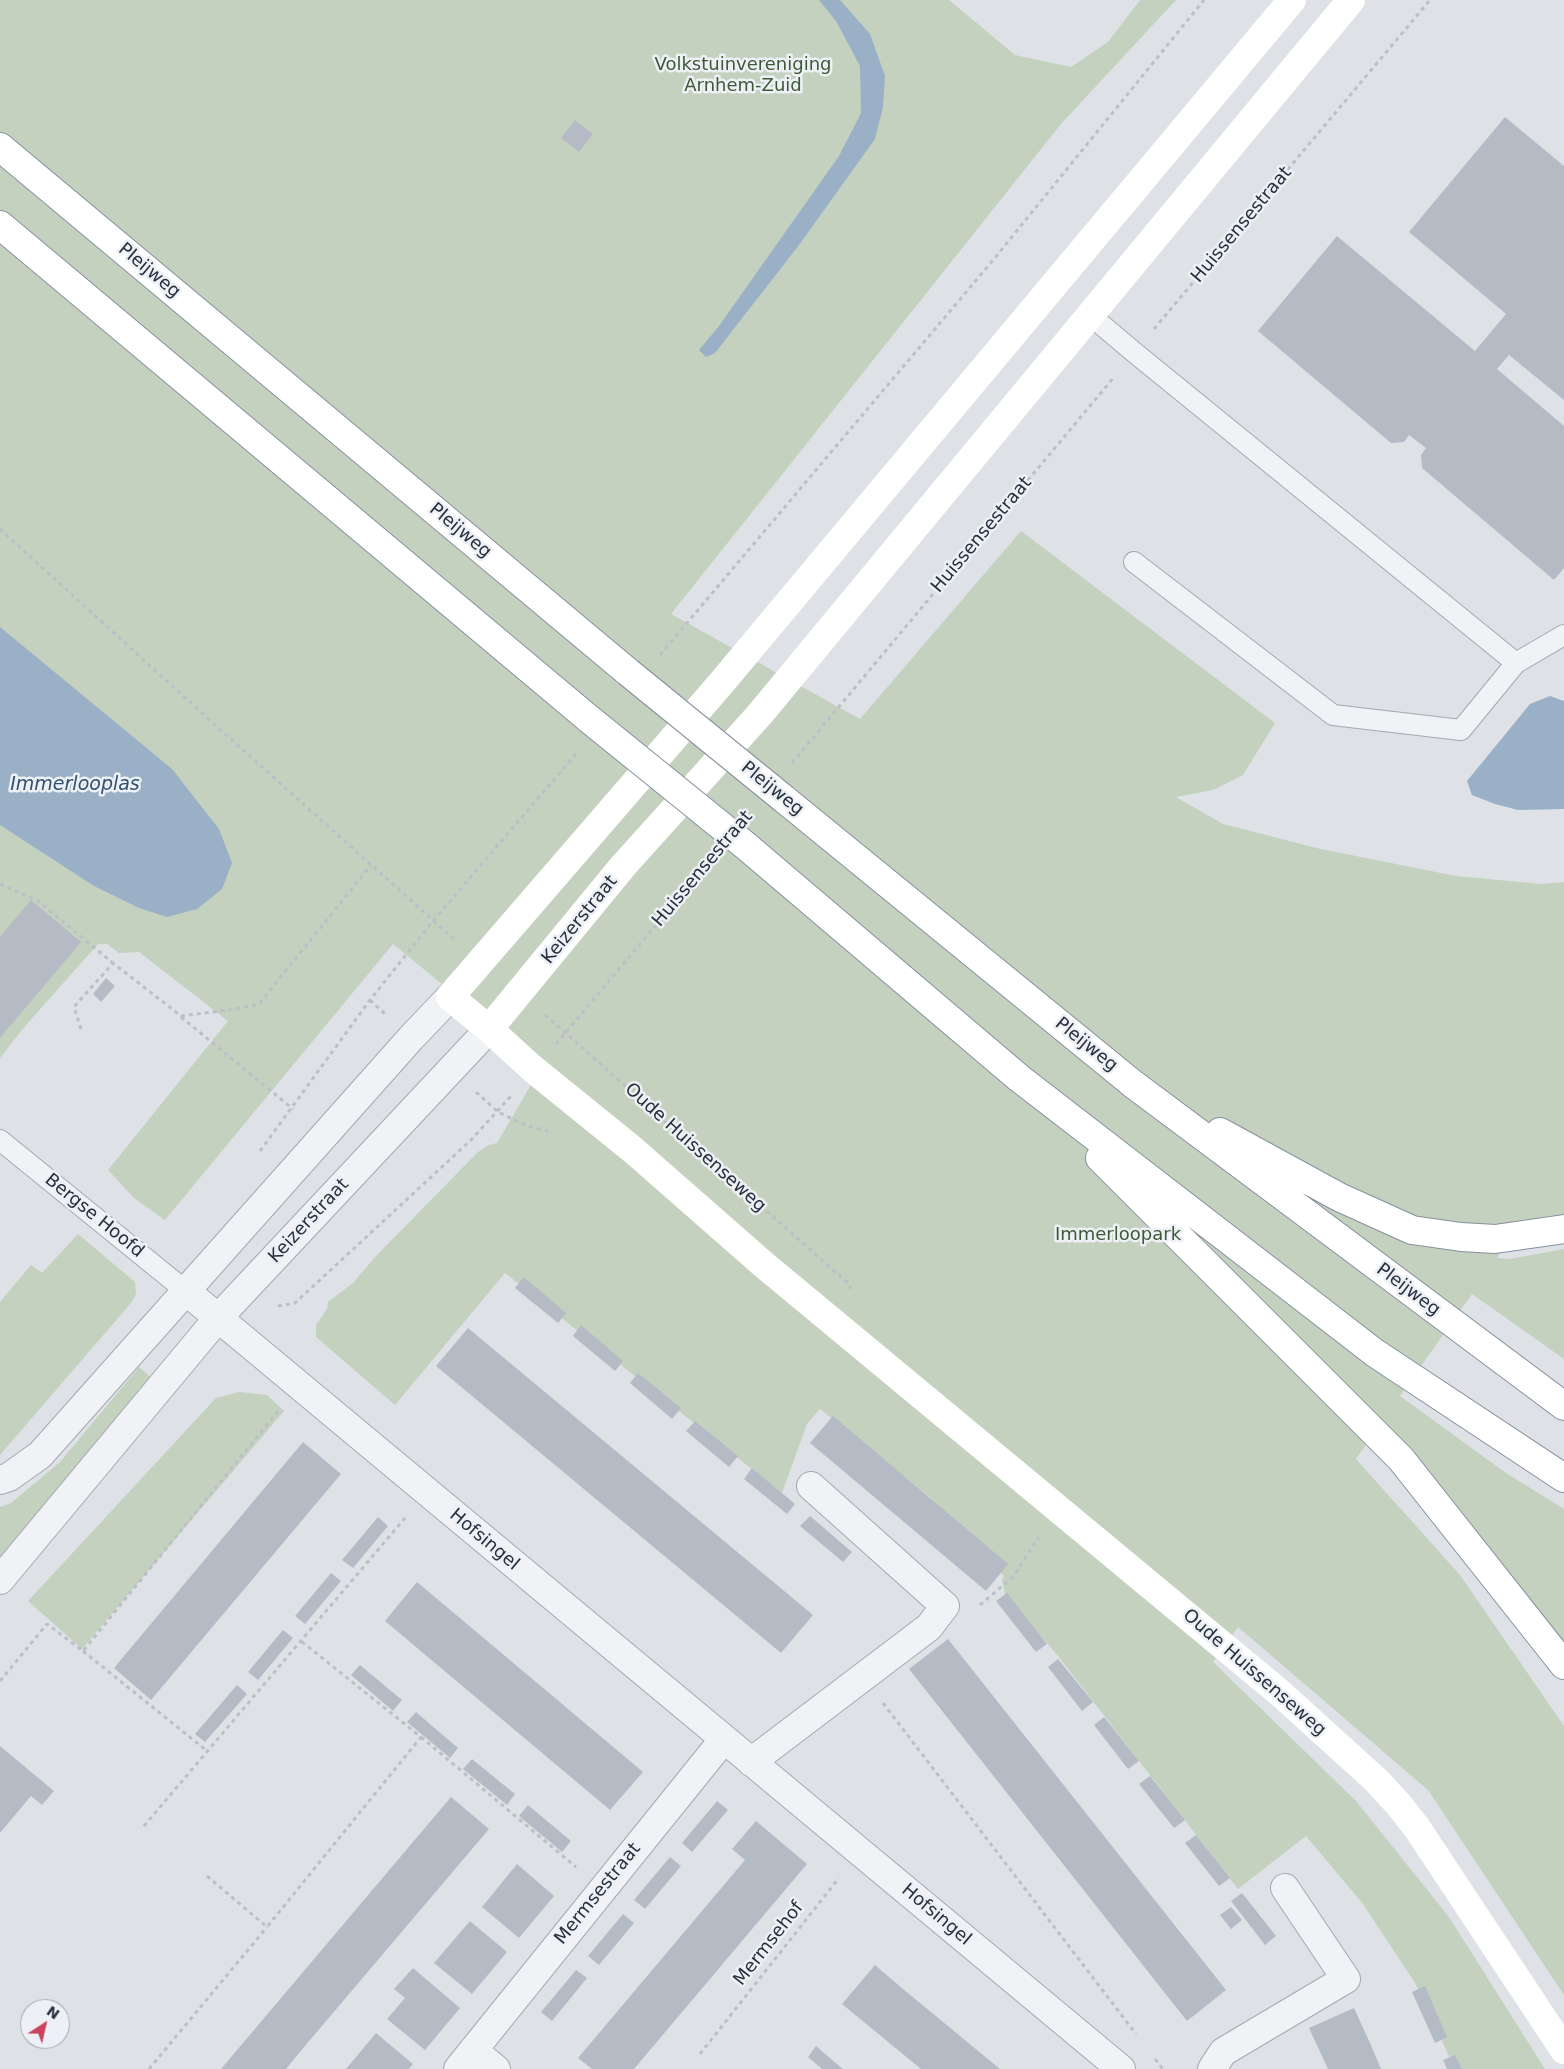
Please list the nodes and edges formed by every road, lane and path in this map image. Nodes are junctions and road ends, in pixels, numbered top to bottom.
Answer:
1 (1204, 0) edge
2 (1292, 0) edge
3 (1351, 0) edge
4 (1430, 0) edge
5 (0, 147) edge
6 (0, 225) edge
7 (1090, 315) junction
8 (1134, 353) junction
9 (0, 529) edge
10 (1134, 562) dead end
11 (1564, 635) edge
12 (658, 656) dead end
13 (1516, 663) junction
14 (581, 748) dead end
15 (788, 767) dead end
16 (711, 859) dead end
17 (371, 865) junction
18 (0, 884) edge
19 (433, 921) junction
20 (113, 962) junction
21 (519, 994) junction
22 (450, 997) junction
23 (180, 1016) junction
24 (81, 1029) dead end
25 (489, 1029) junction
26 (567, 1032) junction
27 (412, 1038) junction
28 (533, 1069) junction
29 (449, 1070) junction
30 (1019, 1078) junction
31 (1133, 1084) junction
32 (293, 1108) dead end
33 (498, 1112) junction
34 (556, 1133) dead end
35 (0, 1140) edge
36 (1564, 1229) edge
37 (187, 1292) junction
38 (852, 1292) dead end
39 (276, 1306) dead end
40 (218, 1318) junction
41 (298, 1386) junction
42 (1564, 1406) edge
43 (1564, 1478) edge
44 (0, 1480) edge
45 (811, 1486) dead end
46 (427, 1492) junction
47 (1058, 1507) junction
48 (0, 1580) edge
49 (945, 1606) junction
50 (301, 1641) junction
51 (83, 1651) junction
52 (1564, 1665) edge
53 (863, 1677) junction
54 (0, 1681) edge
55 (421, 1738) junction
56 (724, 1739) junction
57 (207, 1751) junction
58 (751, 1762) junction
59 (144, 1826) dead end
60 (859, 1852) junction
61 (208, 1876) dead end
62 (1285, 1888) dead end
63 (603, 1889) junction
64 (267, 1927) junction
65 (1139, 2038) dead end
66 (1564, 2050) edge
67 (1151, 2053) dead end
68 (700, 2054) dead end
69 (465, 2059) edge
70 (149, 2069) edge
71 (496, 2069) edge
72 (1121, 2069) edge
73 (1163, 2069) edge
74 (1212, 2069) edge

1 - 12 path
2 - 22 main road
3 - 7 main road
4 - 8 path, Huissensestraat
5 - 31 main road, Pleijweg, bridge
6 - 30 main road, bridge
7 - 8 lane
7 - 21 main road, Keizerstraat
8 - 13 lane
8 - 15 path, Huissensestraat
9 - 17 path
10 - 13 lane
11 - 13 lane
14 - 19 path
16 - 26 path, Huissensestraat
17 - 19 path
17 - 23 path
18 - 20 path
19 - 27 path
20 - 23 path
20 - 24 path
21 - 25 main road, Keizerstraat
21 - 26 path, Oude Huissenseweg
22 - 25 main road, Oude Huissenseweg
22 - 27 street
23 - 32 path
25 - 28 main road, Oude Huissenseweg
25 - 29 street, Keizerstraat
26 - 28 path, Huissensestraat
26 - 38 path, Oude Huissenseweg
27 - 37 street
28 - 33 path, Huissensestraat
28 - 47 main road, Oude Huissenseweg
29 - 33 path
29 - 40 street, Keizerstraat
30 - 43 main road
30 - 52 main road
31 - 36 main road
31 - 42 main road, Pleijweg
33 - 34 path
33 - 39 path, Huissensestraat
35 - 37 lane, Bergse Hoofd
37 - 40 street, Hofsingel
37 - 44 street
40 - 41 street, Hofsingel
40 - 48 street, Keizerstraat
41 - 46 street, Hofsingel
41 - 51 path
45 - 49 street
46 - 50 path
46 - 56 street, Hofsingel
47 - 49 path
47 - 66 main road, Oude Huissenseweg
49 - 53 street
50 - 55 path
50 - 57 path
51 - 54 path
51 - 57 path
53 - 58 street
53 - 65 path
55 - 63 path
55 - 64 path
56 - 58 street, Hofsingel
56 - 63 street, Mermsestraat
57 - 59 path
58 - 60 street, Hofsingel
60 - 68 path, Mermsehof
60 - 72 street, Hofsingel
61 - 64 path
62 - 74 street
63 - 69 street, Mermsestraat
64 - 70 path
67 - 73 path
69 - 71 street, Mermsestraat

